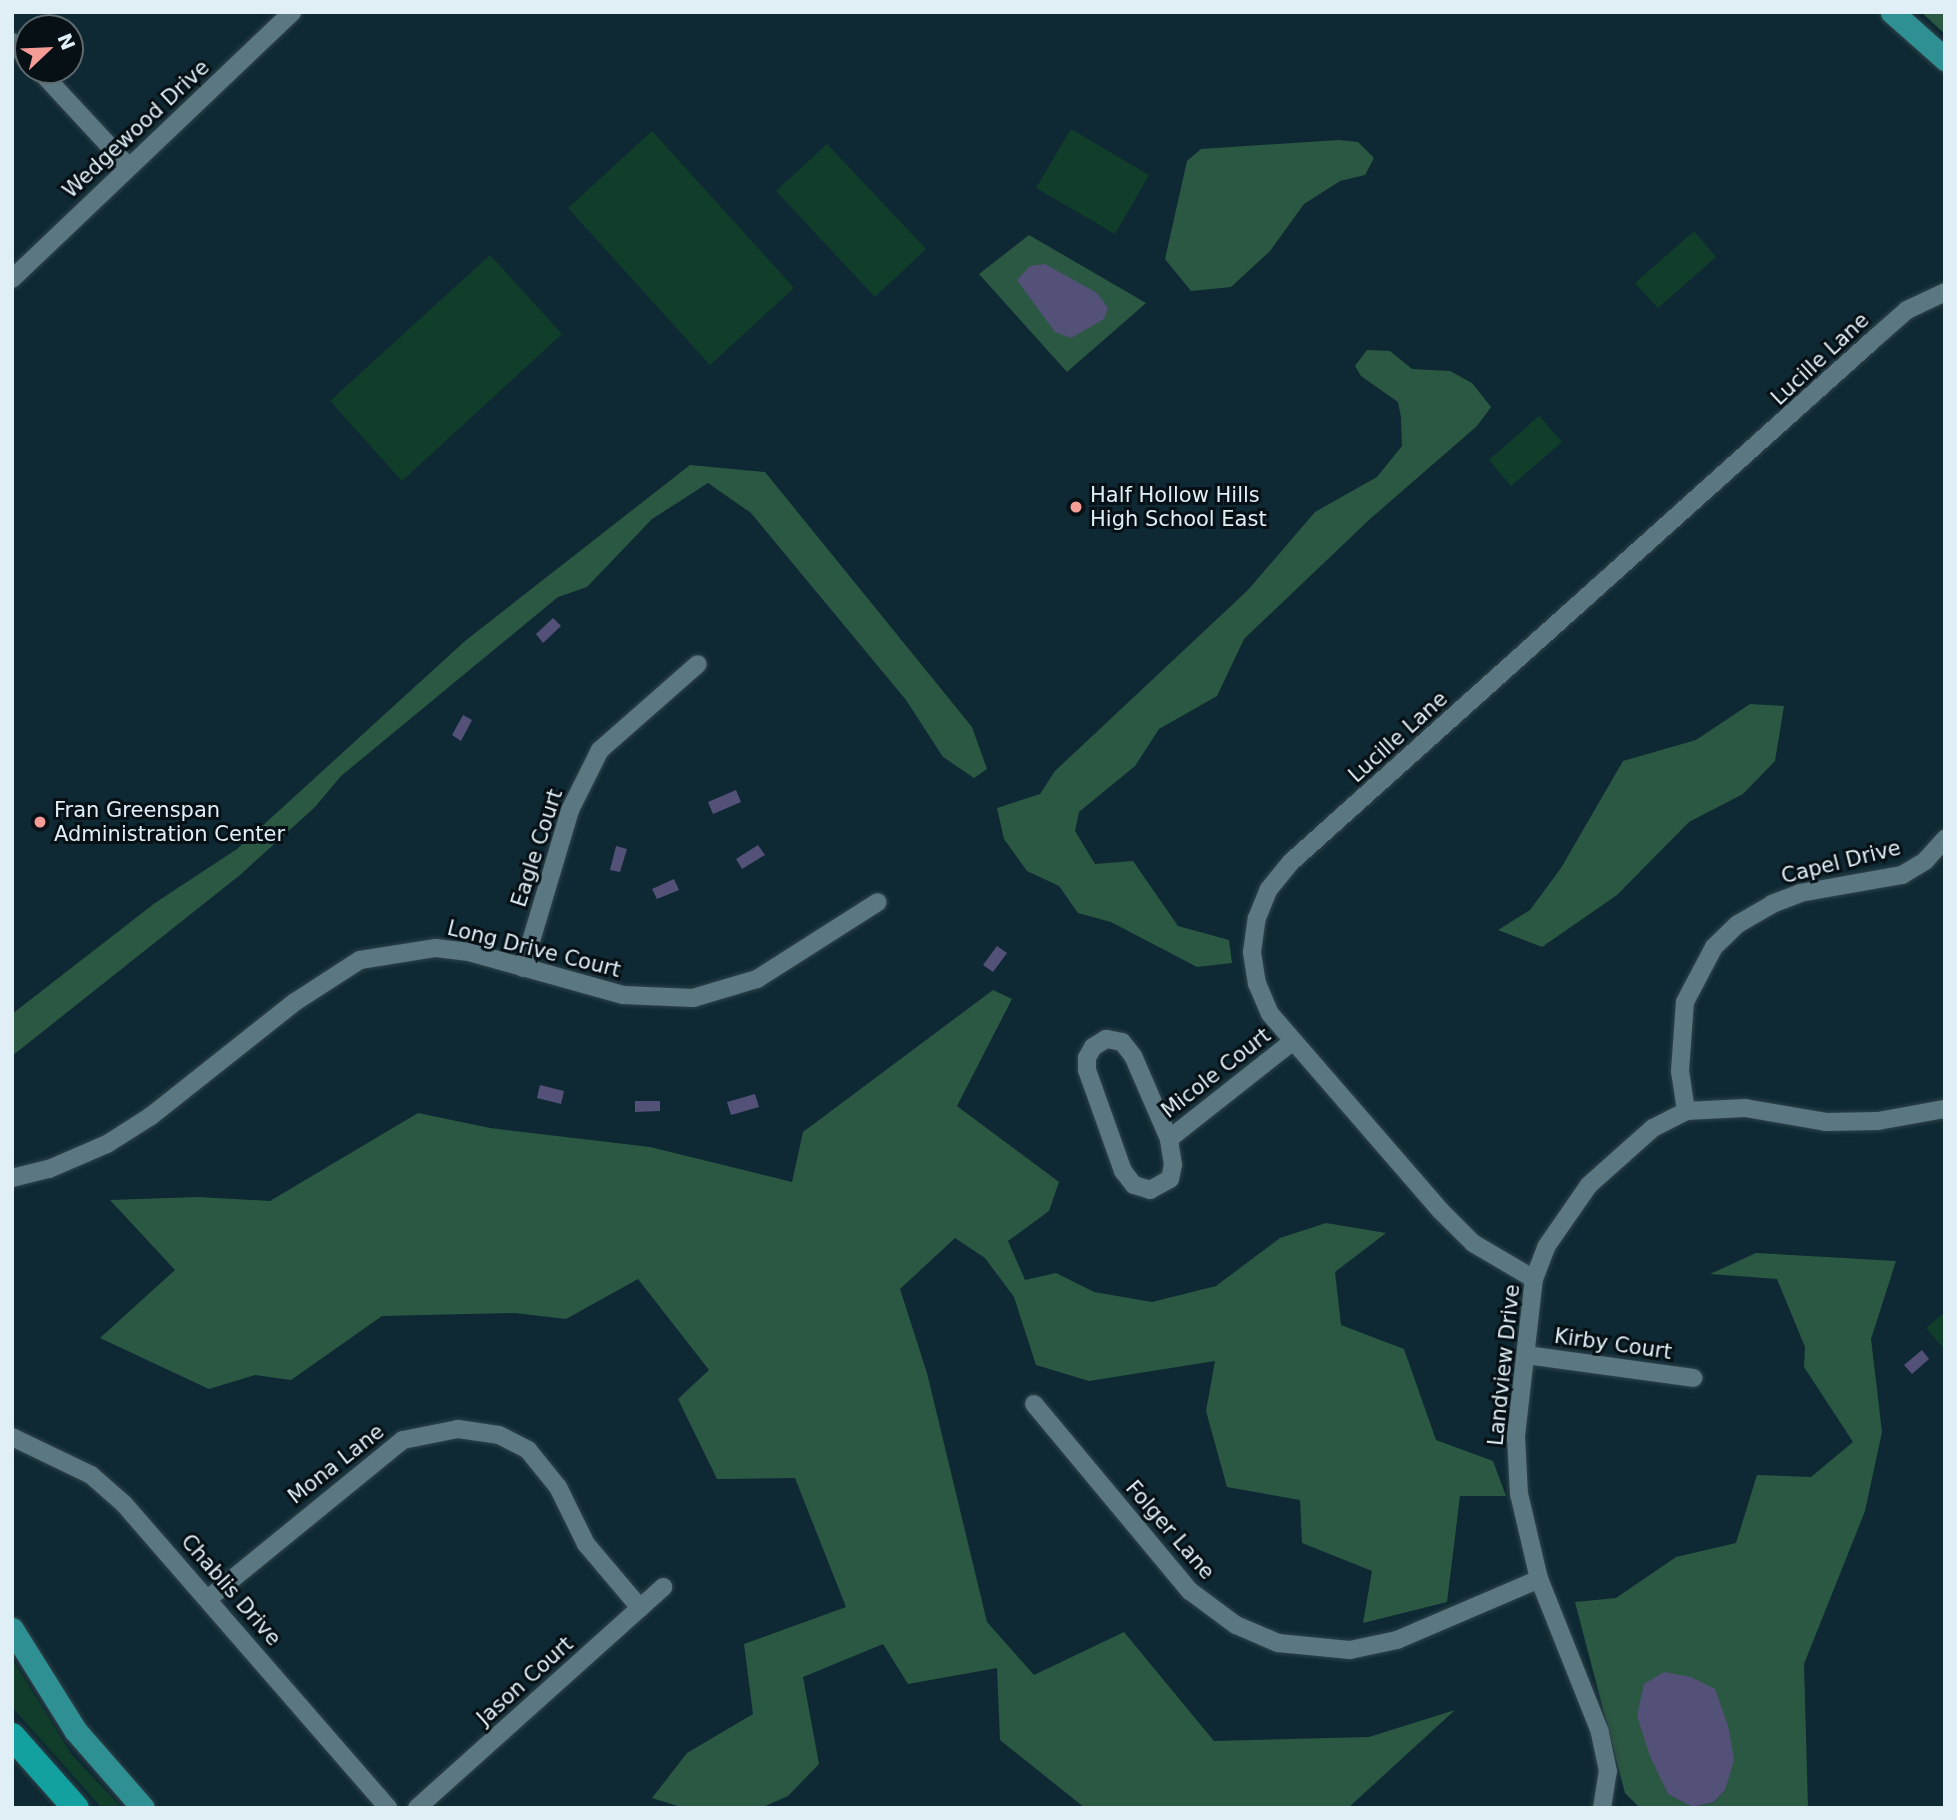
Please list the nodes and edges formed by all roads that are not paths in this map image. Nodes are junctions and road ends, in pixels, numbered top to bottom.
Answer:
1 (292, 12) edge
2 (1892, 12) edge
3 (1945, 59) edge
4 (51, 84) edge
5 (128, 166) junction
6 (12, 279) edge
7 (1945, 292) edge
8 (698, 664) dead end
9 (1945, 839) edge
10 (878, 902) dead end
11 (523, 968) junction
12 (1292, 1042) junction
13 (1945, 1109) edge
14 (1686, 1111) junction
15 (1169, 1139) junction
16 (12, 1178) edge
17 (1534, 1279) junction
18 (1526, 1355) junction
19 (1693, 1378) dead end
20 (1034, 1404) dead end
21 (12, 1437) edge
22 (1539, 1579) junction
23 (663, 1587) dead end
24 (209, 1598) junction
25 (640, 1608) junction
26 (12, 1629) edge
27 (12, 1736) edge
28 (76, 1808) edge
29 (143, 1808) edge
30 (388, 1808) edge
31 (417, 1808) edge
32 (1602, 1808) edge

1 - 5 street, Wedgewood Drive
2 - 3 main road
4 - 5 street
5 - 6 street, Wedgewood Drive
7 - 12 street, Lucille Lane
8 - 11 street, Eagle Court
9 - 14 street, Capel Drive
10 - 11 street, Long Drive Court
11 - 16 street, Long Drive Court
12 - 15 street, Micole Court
12 - 17 street, Lucille Lane
13 - 14 street, Landview Drive
14 - 17 street, Landview Drive
15 - 15 street, Micole Court
17 - 18 street, Landview Drive
18 - 19 street, Kirby Court
18 - 22 street, Landview Drive
20 - 22 street, Folger Lane
21 - 24 street, Chablis Drive
22 - 32 street, Landview Drive
23 - 25 street, Jason Court
24 - 25 street, Mona Lane
24 - 30 street, Chablis Drive
25 - 31 street, Jason Court
26 - 29 main road
27 - 28 highway

